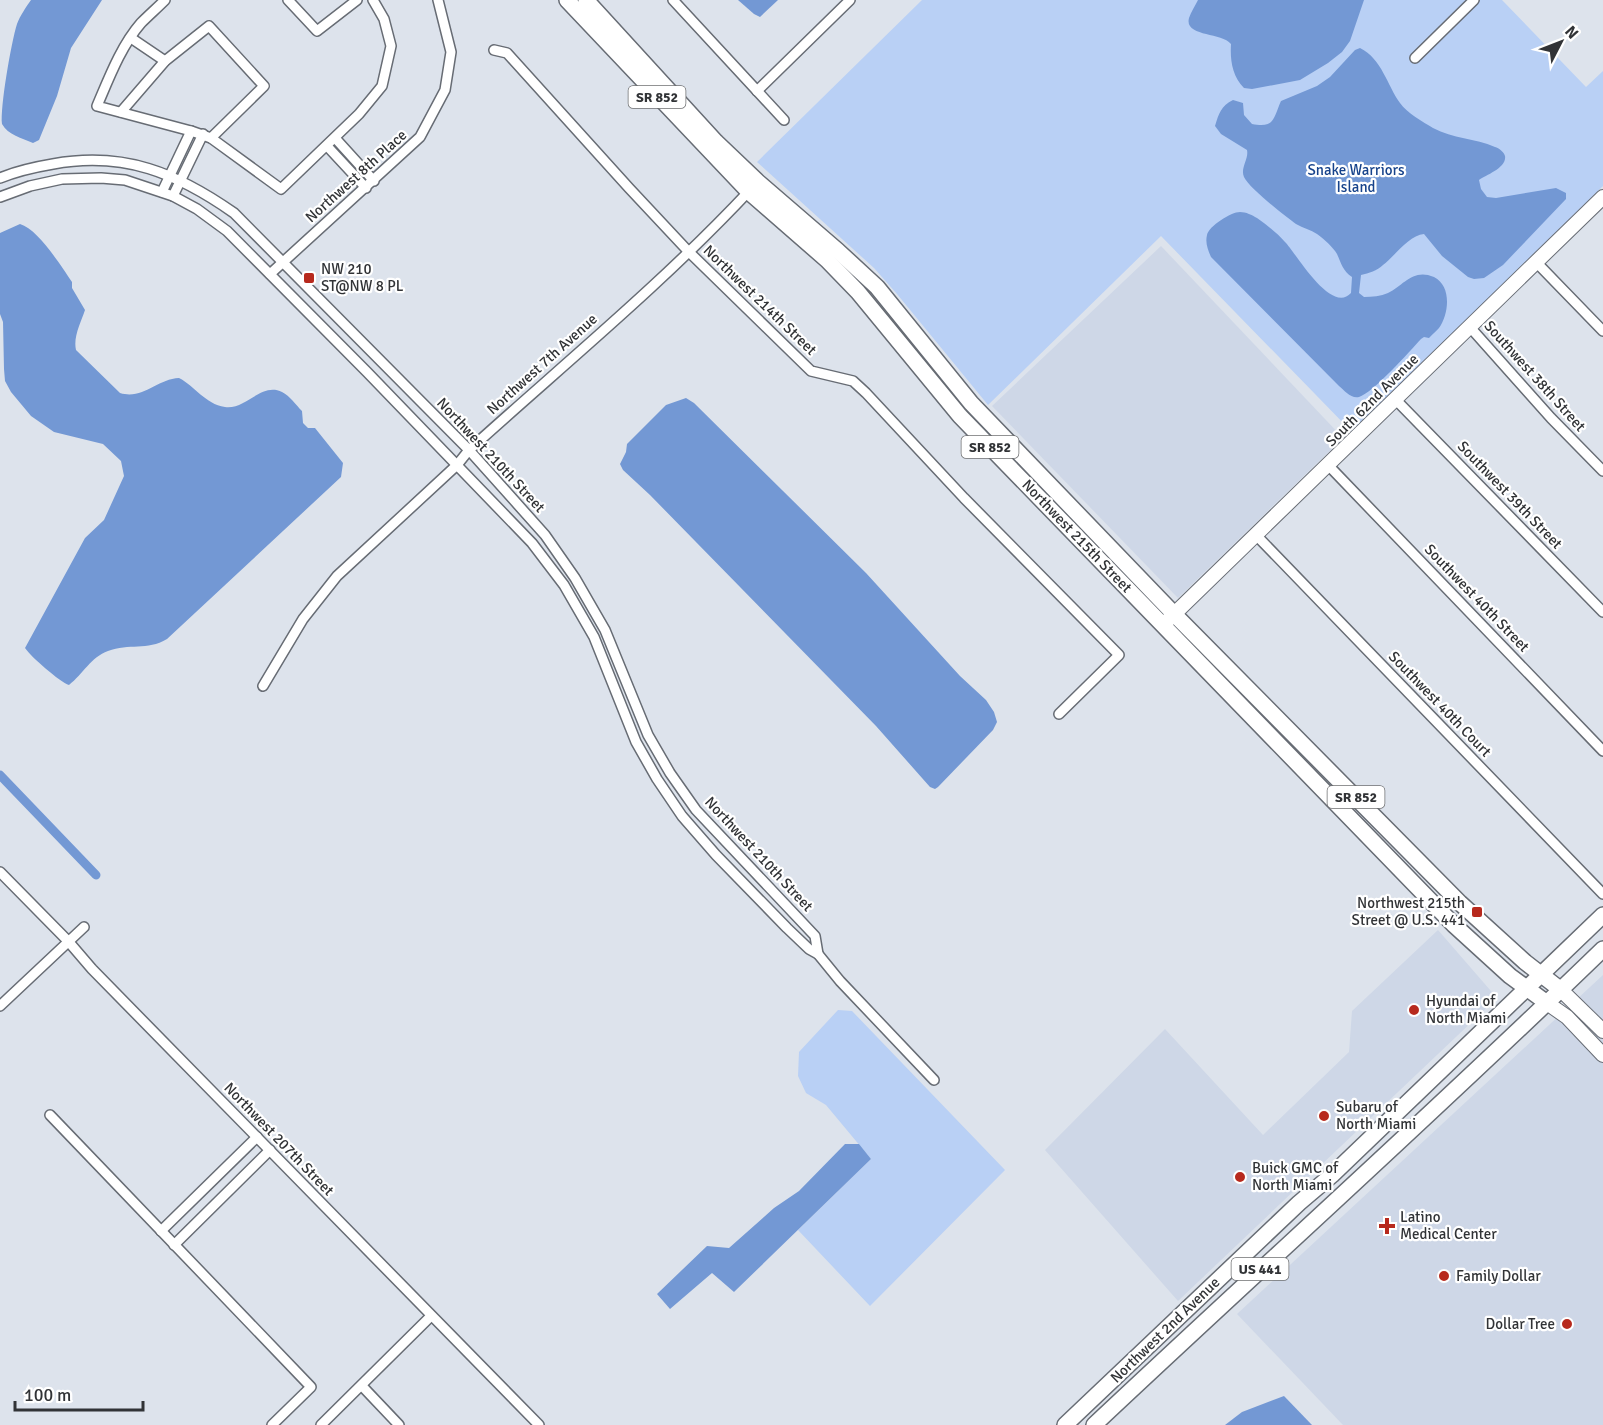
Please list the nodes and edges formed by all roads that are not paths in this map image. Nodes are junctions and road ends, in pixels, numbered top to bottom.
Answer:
1 (165, 0) edge
2 (288, 0) edge
3 (357, 0) edge
4 (373, 0) edge
5 (438, 0) edge
6 (567, 0) edge
7 (586, 0) edge
8 (673, 0) edge
9 (850, 0) edge
10 (1474, 0) edge
11 (132, 38) junction
12 (494, 50) dead end
13 (1415, 58) dead end
14 (165, 61) junction
15 (757, 91) junction
16 (121, 112) junction
17 (784, 120) dead end
18 (191, 131) junction
19 (207, 136) junction
20 (335, 138) junction
21 (327, 146) junction
22 (169, 176) junction
23 (0, 178) edge
24 (181, 180) junction
25 (374, 181) junction
26 (754, 187) junction
27 (366, 188) junction
28 (162, 192) junction
29 (0, 196) edge
30 (173, 196) junction
31 (1603, 197) edge
32 (688, 252) junction
33 (1536, 262) junction
34 (282, 263) junction
35 (270, 274) junction
36 (1469, 326) junction
37 (1603, 331) edge
38 (1396, 400) junction
39 (469, 450) junction
40 (456, 465) junction
41 (1329, 466) junction
42 (1603, 471) edge
43 (1256, 535) junction
44 (1603, 612) edge
45 (1169, 620) junction
46 (263, 686) dead end
47 (1059, 714) dead end
48 (1603, 751) edge
49 (1385, 826) junction
50 (1371, 839) junction
51 (0, 872) edge
52 (1603, 894) edge
53 (1603, 915) edge
54 (84, 927) dead end
55 (68, 941) junction
56 (1603, 949) edge
57 (818, 954) junction
58 (1541, 975) junction
59 (1527, 988) junction
60 (1561, 990) junction
61 (1547, 1003) junction
62 (0, 1006) edge
63 (1603, 1030) edge
64 (1603, 1055) edge
65 (934, 1080) dead end
66 (50, 1115) dead end
67 (257, 1137) junction
68 (270, 1150) junction
69 (1316, 1189) junction
70 (202, 1190) junction
71 (215, 1204) junction
72 (1330, 1204) junction
73 (187, 1205) junction
74 (200, 1219) junction
75 (161, 1231) junction
76 (174, 1245) junction
77 (431, 1316) junction
78 (362, 1386) junction
79 (272, 1425) edge
80 (321, 1425) edge
81 (399, 1425) edge
82 (538, 1425) edge
83 (1065, 1425) edge
84 (1094, 1425) edge

1 - 11 street
2 - 3 street
4 - 20 street
5 - 25 street, Northwest 8th Place
6 - 26 main road, Northwest 215th Street / SR 852
7 - 26 main road, Northwest 215th Street / SR 852
8 - 15 street
9 - 15 street
10 - 13 street
11 - 14 street
11 - 16 street
12 - 32 street, Northwest 214th Street
14 - 16 street
14 - 19 street
15 - 17 street
16 - 18 street
18 - 19 street
18 - 22 street
19 - 21 street
19 - 24 street
20 - 21 street
20 - 25 street
21 - 27 street
22 - 23 street, Northwest 210th Street
22 - 24 street, Northwest 210th Street
22 - 28 street
24 - 30 street
24 - 34 street, Northwest 210th Street
25 - 27 street, Northwest 8th Place
26 - 32 street, Northwest 7th Avenue
26 - 45 main road, Northwest 215th Street / SR 852
27 - 34 street, Northwest 8th Place
28 - 29 street, Northwest 210th Street
28 - 30 street, Northwest 210th Street
30 - 35 street, Northwest 210th Street
31 - 33 street, South 62nd Avenue
32 - 39 street, Northwest 7th Avenue
32 - 47 street, Northwest 214th Street
33 - 36 street, South 62nd Avenue
33 - 37 street
34 - 35 street, Northwest 8th Place
34 - 39 street, Northwest 210th Street
35 - 40 street, Northwest 210th Street
36 - 38 street, South 62nd Avenue
36 - 42 street, Southwest 38th Street
38 - 41 street, South 62nd Avenue
38 - 44 street, Southwest 39th Street
39 - 40 street, Northwest 7th Avenue
39 - 57 street, Northwest 210th Street
40 - 46 street, Northwest 7th Avenue
40 - 57 street, Northwest 210th Street
41 - 43 street, South 62nd Avenue
41 - 48 street, Southwest 40th Street
43 - 45 street, South 62nd Avenue
43 - 52 street, Southwest 40th Court
45 - 49 main road, Northwest 215th Street / SR 852
45 - 50 main road, Northwest 215th Street / SR 852
49 - 50 main road
49 - 58 main road, Northwest 215th Street / SR 852
50 - 59 main road, Northwest 215th Street / SR 852
51 - 55 street, Northwest 207th Street
53 - 58 main road, US 441
54 - 55 street
55 - 62 street
55 - 67 street, Northwest 207th Street
56 - 60 main road, US 441
57 - 65 street, Northwest 210th Street
58 - 59 main road, US 441
58 - 60 main road, Northwest 215th Street / SR 852
59 - 61 main road, Northwest 215th Street / SR 852
59 - 69 main road, Northwest 2nd Avenue / US 441
60 - 61 main road, US 441
60 - 63 street, Northwest 215th Street
61 - 64 street, Northwest 215th Street
61 - 72 main road, Northwest 2nd Avenue / US 441
66 - 75 street
67 - 68 street, Northwest 207th Street
67 - 70 street
68 - 71 street
68 - 77 street, Northwest 207th Street
69 - 72 street
69 - 83 main road, Northwest 2nd Avenue / US 441
70 - 71 street
70 - 73 street
71 - 74 street
72 - 84 main road, Northwest 2nd Avenue / US 441
73 - 74 street
73 - 75 street
74 - 76 street
75 - 76 street
76 - 79 street
77 - 78 street
77 - 82 street, Northwest 207th Street
78 - 80 street
78 - 81 street

